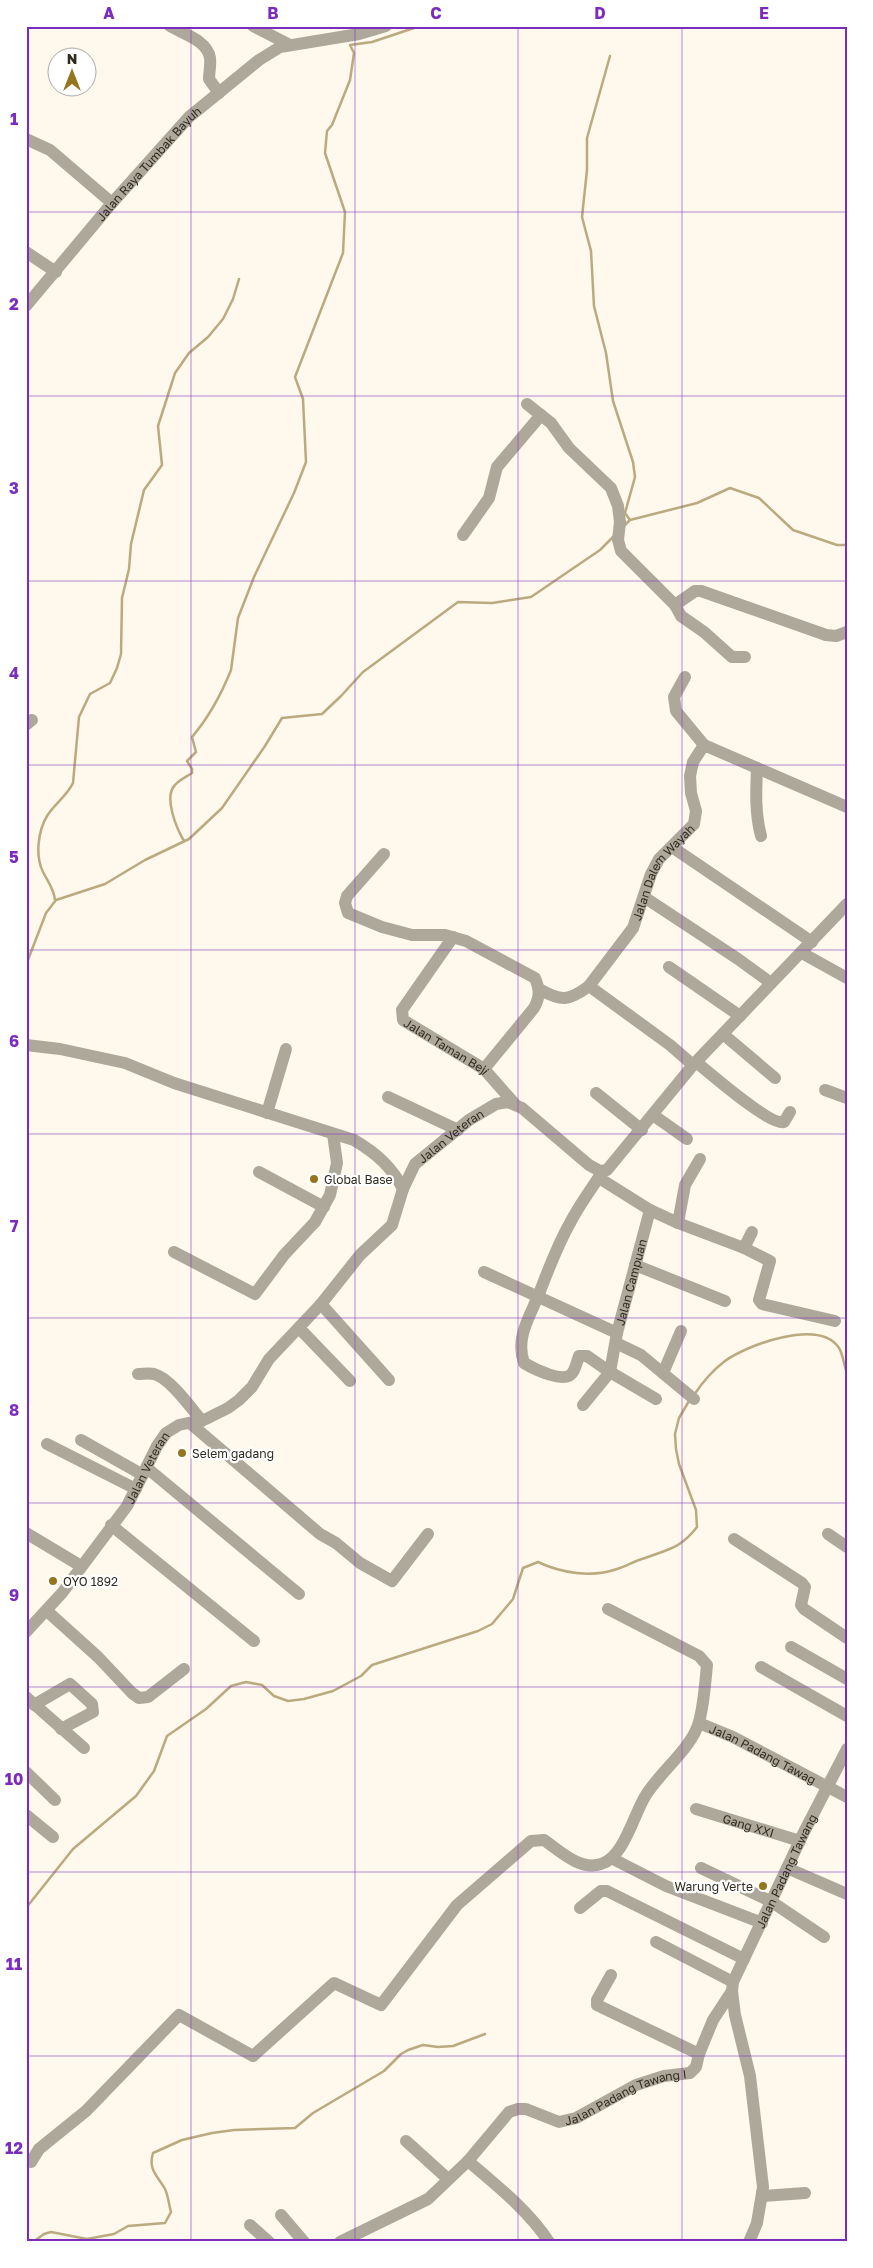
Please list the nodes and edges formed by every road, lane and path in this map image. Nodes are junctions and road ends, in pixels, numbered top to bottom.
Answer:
1 (170, 26) edge
2 (386, 26) edge
3 (258, 29) edge
4 (290, 45) junction
5 (266, 55) junction
6 (219, 93) junction
7 (26, 140) edge
8 (112, 203) junction
9 (26, 252) edge
10 (56, 272) junction
11 (26, 306) edge
12 (527, 404) dead end
13 (542, 416) junction
14 (463, 535) dead end
15 (675, 606) junction
16 (847, 632) edge
17 (735, 659) dead end
18 (685, 677) dead end
19 (704, 745) junction
20 (757, 768) junction
21 (846, 804) edge
22 (761, 836) dead end
23 (672, 847) junction
24 (384, 854) dead end
25 (644, 897) junction
26 (847, 904) edge
27 (453, 938) junction
28 (812, 942) junction
29 (802, 953) junction
30 (669, 967) dead end
31 (847, 978) edge
32 (771, 983) junction
33 (589, 986) junction
34 (539, 989) junction
35 (740, 1016) junction
36 (723, 1034) junction
37 (28, 1045) edge
38 (286, 1049) dead end
39 (697, 1065) junction
40 (484, 1069) junction
41 (775, 1078) dead end
42 (825, 1090) dead end
43 (596, 1093) dead end
44 (388, 1097) dead end
45 (847, 1098) edge
46 (514, 1103) junction
47 (790, 1112) dead end
48 (267, 1113) junction
49 (653, 1116) junction
50 (458, 1130) junction
51 (642, 1130) junction
52 (333, 1134) junction
53 (687, 1139) dead end
54 (700, 1159) dead end
55 (415, 1164) junction
56 (390, 1168) junction
57 (259, 1172) dead end
58 (601, 1175) junction
59 (403, 1189) junction
60 (324, 1207) junction
61 (650, 1210) junction
62 (678, 1223) junction
63 (752, 1232) dead end
64 (744, 1248) junction
65 (174, 1252) dead end
66 (635, 1265) junction
67 (484, 1272) dead end
68 (538, 1296) junction
69 (725, 1300) dead end
70 (321, 1304) junction
71 (835, 1321) dead end
72 (299, 1328) junction
73 (680, 1331) dead end
74 (617, 1338) junction
75 (610, 1372) junction
76 (662, 1373) junction
77 (138, 1374) dead end
78 (389, 1380) dead end
79 (350, 1381) dead end
80 (656, 1399) dead end
81 (694, 1399) dead end
82 (583, 1405) dead end
83 (196, 1422) junction
84 (81, 1440) dead end
85 (47, 1444) dead end
86 (145, 1472) junction
87 (136, 1489) junction
88 (111, 1526) junction
89 (26, 1533) edge
90 (428, 1534) dead end
91 (828, 1534) dead end
92 (734, 1539) dead end
93 (847, 1547) edge
94 (81, 1566) junction
95 (299, 1594) dead end
96 (608, 1609) dead end
97 (47, 1611) junction
98 (27, 1629) edge
99 (847, 1638) edge
100 (254, 1641) dead end
101 (791, 1647) dead end
102 (761, 1667) dead end
103 (184, 1669) dead end
104 (847, 1679) edge
105 (30, 1701) edge
106 (847, 1716) edge
107 (699, 1723) junction
108 (61, 1729) junction
109 (84, 1748) dead end
110 (847, 1749) edge
111 (26, 1772) edge
112 (826, 1788) junction
113 (847, 1797) edge
114 (55, 1800) dead end
115 (696, 1809) dead end
116 (26, 1815) edge
117 (53, 1837) dead end
118 (800, 1841) junction
119 (615, 1860) dead end
120 (701, 1868) dead end
121 (787, 1868) junction
122 (847, 1894) edge
123 (772, 1902) junction
124 (580, 1908) dead end
125 (762, 1923) junction
126 (824, 1937) dead end
127 (656, 1942) dead end
128 (744, 1960) junction
129 (611, 1975) dead end
130 (732, 1989) junction
131 (699, 2054) junction
132 (406, 2140) dead end
133 (468, 2161) junction
134 (31, 2162) dead end
135 (448, 2179) junction
136 (805, 2193) dead end
137 (763, 2196) junction
138 (281, 2215) dead end
139 (250, 2225) dead end
140 (344, 2241) edge
141 (269, 2242) edge
142 (304, 2242) edge
143 (548, 2242) edge
144 (749, 2242) edge

1 - 6 street
2 - 4 street, Jalan Raya Tumbak Bayuh
3 - 4 street
3 - 5 street
4 - 5 street, Jalan Raya Tumbak Bayuh
5 - 6 street, Jalan Raya Tumbak Bayuh
6 - 8 street, Jalan Raya Tumbak Bayuh
7 - 8 street
8 - 10 street, Jalan Raya Tumbak Bayuh
9 - 10 street
10 - 11 street, Jalan Raya Tumbak Bayuh
12 - 13 street
13 - 14 street
13 - 15 street
15 - 16 street
15 - 17 street
18 - 19 street
19 - 20 street
19 - 23 street, Jalan Dalem Wayah
20 - 21 street
20 - 22 street
23 - 25 street, Jalan Dalem Wayah
23 - 28 street
24 - 27 street
25 - 32 street
25 - 33 street, Jalan Dalem Wayah
26 - 28 street
27 - 34 street
27 - 40 street, Jalan Taman Beji
28 - 29 street
29 - 31 street
29 - 32 street
30 - 35 street
32 - 35 street
33 - 34 street
33 - 39 street
34 - 40 street
35 - 36 street
36 - 39 street
36 - 41 street
37 - 48 street
38 - 48 street
39 - 47 street
39 - 49 street
40 - 46 street, Jalan Taman Beji
42 - 45 street
43 - 51 street
44 - 50 street
46 - 50 street, Jalan Veteran
46 - 58 street
48 - 52 street
49 - 51 street
49 - 53 street
50 - 55 street, Jalan Veteran
51 - 58 street
52 - 56 street
52 - 60 street
54 - 62 street
55 - 56 street
55 - 59 street, Jalan Veteran
56 - 59 street
57 - 60 street
58 - 61 street
58 - 68 street
59 - 70 street, Jalan Veteran
60 - 65 street
61 - 62 street
61 - 66 street, Jalan Campuan
62 - 64 street
63 - 64 street
64 - 71 street
66 - 69 street
66 - 74 street, Jalan Campuan
67 - 68 street
68 - 74 street
68 - 75 street
70 - 72 street, Jalan Veteran
70 - 78 street
72 - 79 street
72 - 83 street, Jalan Veteran
73 - 76 street
74 - 75 street, Jalan Campuan
74 - 76 street
75 - 80 street
75 - 82 street, Jalan Campuan
76 - 81 street
77 - 83 street
83 - 86 street, Jalan Veteran
83 - 90 street
84 - 86 street
85 - 87 street
86 - 87 street, Jalan Veteran
86 - 95 street
87 - 88 street, Jalan Veteran
88 - 94 street, Jalan Veteran
88 - 100 street
89 - 94 street
91 - 93 street
92 - 99 street
94 - 97 street, Jalan Veteran
96 - 107 street
97 - 98 street, Jalan Veteran
97 - 103 street
101 - 104 street
102 - 106 street
105 - 108 street
105 - 108 street
107 - 112 street, Jalan Padang Tawag
107 - 134 street
108 - 109 street
110 - 112 street, Jalan Padang Tawang
111 - 114 street
112 - 113 street, Jalan Padang Tawag
112 - 118 street, Jalan Padang Tawang
115 - 118 street, Gang XXI
116 - 117 street
118 - 121 street, Jalan Padang Tawang
119 - 125 street
120 - 123 street
121 - 122 street
121 - 123 street, Jalan Padang Tawang
123 - 125 street, Jalan Padang Tawang
123 - 126 street
124 - 128 street
125 - 128 street, Jalan Padang Tawang
127 - 130 street
128 - 130 street, Jalan Padang Tawang
129 - 131 street
130 - 131 street, Jalan Padang Tawang I
130 - 137 street
131 - 133 street, Jalan Padang Tawang I
132 - 135 street
133 - 135 street, Jalan Padang Tawang I
133 - 143 street
135 - 140 street, Jalan Padang Tawang I
136 - 137 street
137 - 144 street
138 - 142 street
139 - 141 street

